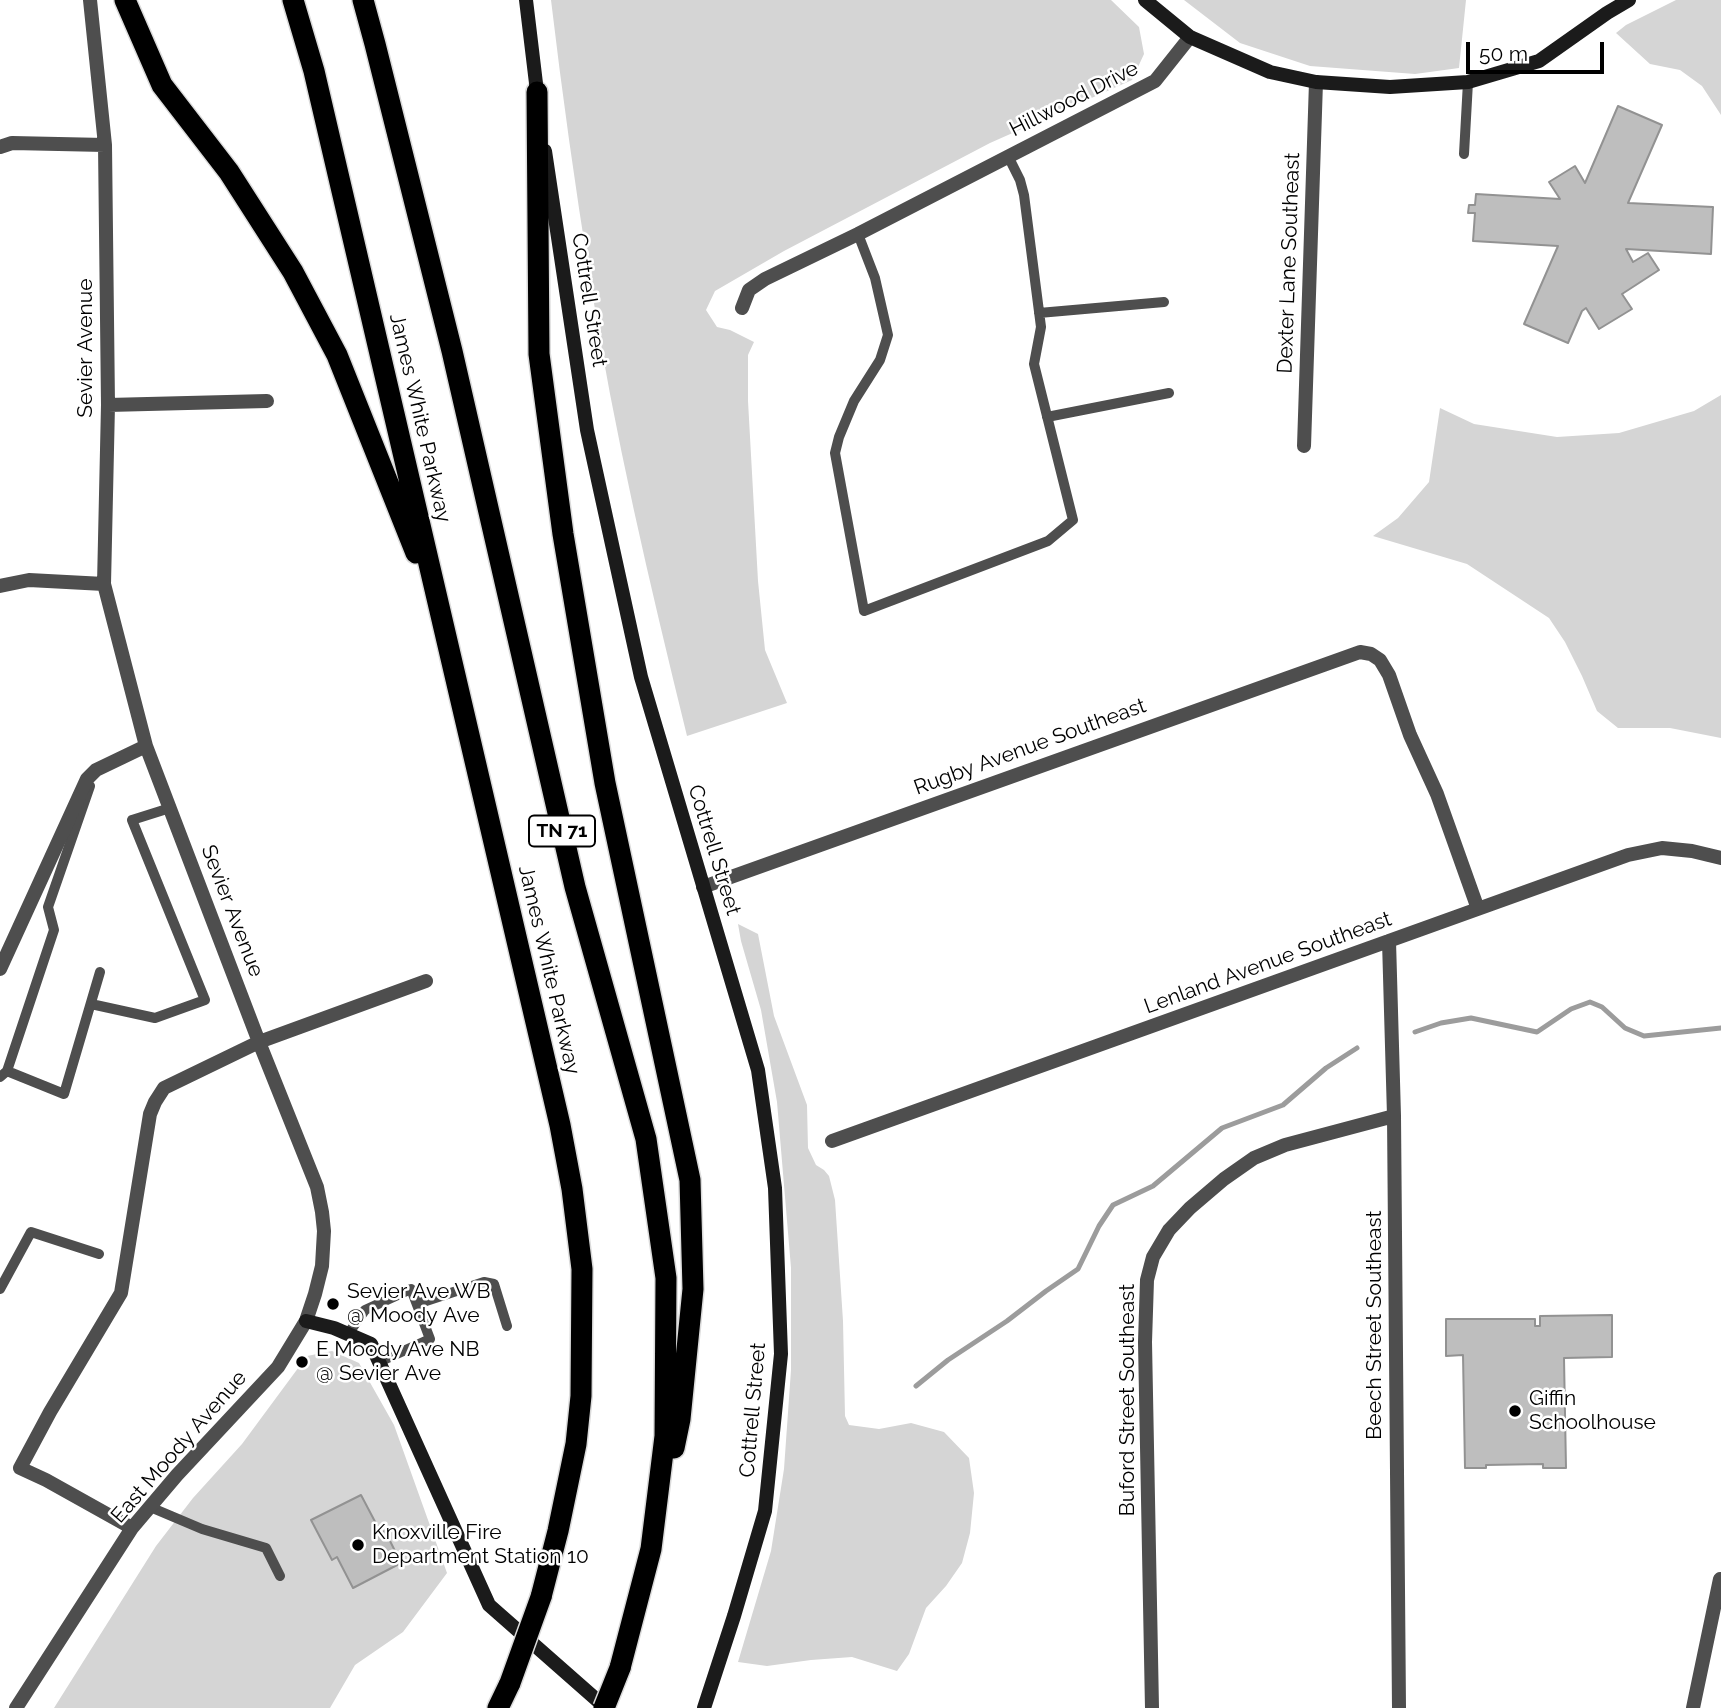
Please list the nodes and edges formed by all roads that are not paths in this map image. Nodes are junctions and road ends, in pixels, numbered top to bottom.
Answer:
1 (90, 0) edge
2 (125, 0) edge
3 (293, 0) edge
4 (363, 0) edge
5 (526, 0) edge
6 (1145, 0) edge
7 (1629, 0) edge
8 (1190, 37) junction
9 (1316, 82) junction
10 (1468, 82) junction
11 (537, 92) junction
12 (105, 145) junction
13 (0, 147) edge
14 (1464, 154) dead end
15 (1008, 156) junction
16 (858, 234) junction
17 (1164, 302) dead end
18 (742, 307) dead end
19 (1039, 313) junction
20 (1169, 393) dead end
21 (267, 401) dead end
22 (108, 405) junction
23 (1047, 417) junction
24 (1304, 446) dead end
25 (104, 584) junction
26 (0, 586) edge
27 (442, 620) junction
28 (146, 746) junction
29 (96, 770) junction
30 (170, 808) junction
31 (1721, 858) edge
32 (703, 887) junction
33 (1478, 909) junction
34 (1389, 941) junction
35 (0, 969) edge
36 (100, 972) dead end
37 (426, 981) dead end
38 (91, 1004) junction
39 (259, 1042) junction
40 (3, 1074) edge
41 (1394, 1116) junction
42 (832, 1141) dead end
43 (99, 1254) dead end
44 (0, 1289) edge
45 (417, 1304) junction
46 (306, 1321) junction
47 (507, 1326) dead end
48 (348, 1334) junction
49 (379, 1362) junction
50 (150, 1507) junction
51 (132, 1528) junction
52 (651, 1549) junction
53 (280, 1576) dead end
54 (1720, 1579) edge
55 (16, 1708) edge
56 (498, 1708) edge
57 (605, 1708) edge
58 (704, 1708) edge
59 (1152, 1708) edge
60 (1399, 1708) edge
61 (1693, 1708) edge

1 - 12 street, Sevier Avenue
2 - 27 highway
3 - 27 highway, James White Parkway
4 - 52 highway, James White Parkway / TN 71
5 - 11 street, Cottrell Street
6 - 8 street
7 - 10 street
8 - 9 street
8 - 15 street, Hillwood Drive
9 - 10 street
9 - 24 street, Dexter Lane Southeast
10 - 14 lane
11 - 32 street, Cottrell Street
11 - 52 highway
12 - 13 street
12 - 22 street, Sevier Avenue
15 - 16 street, Hillwood Drive
15 - 19 lane
16 - 18 street, Hillwood Drive
16 - 23 lane
17 - 19 lane
19 - 23 lane
20 - 23 lane
21 - 22 street
22 - 25 street, Sevier Avenue
25 - 26 street
25 - 28 street, Sevier Avenue
27 - 56 highway, James White Parkway, bridge
28 - 29 street
28 - 30 street, Sevier Avenue
29 - 35 street
29 - 40 lane
30 - 38 lane
30 - 39 street, Sevier Avenue
31 - 33 street, Lenland Avenue Southeast
32 - 33 street, Rugby Avenue Southeast
32 - 58 street, Cottrell Street
33 - 34 street, Lenland Avenue Southeast
34 - 41 street, Beech Street Southeast
34 - 42 street, Lenland Avenue Southeast
36 - 38 lane
37 - 39 street
38 - 40 lane
39 - 46 street, Sevier Avenue
39 - 51 street
41 - 59 street, Buford Street Southeast
41 - 60 street, Beech Street Southeast
43 - 44 lane
45 - 47 lane
45 - 48 lane
45 - 49 lane
46 - 48 street
46 - 50 street, East Moody Avenue
48 - 49 street
49 - 57 street
50 - 51 street, East Moody Avenue
50 - 53 lane
51 - 55 street, East Moody Avenue
52 - 57 highway, James White Parkway / TN 71, bridge
54 - 61 street

